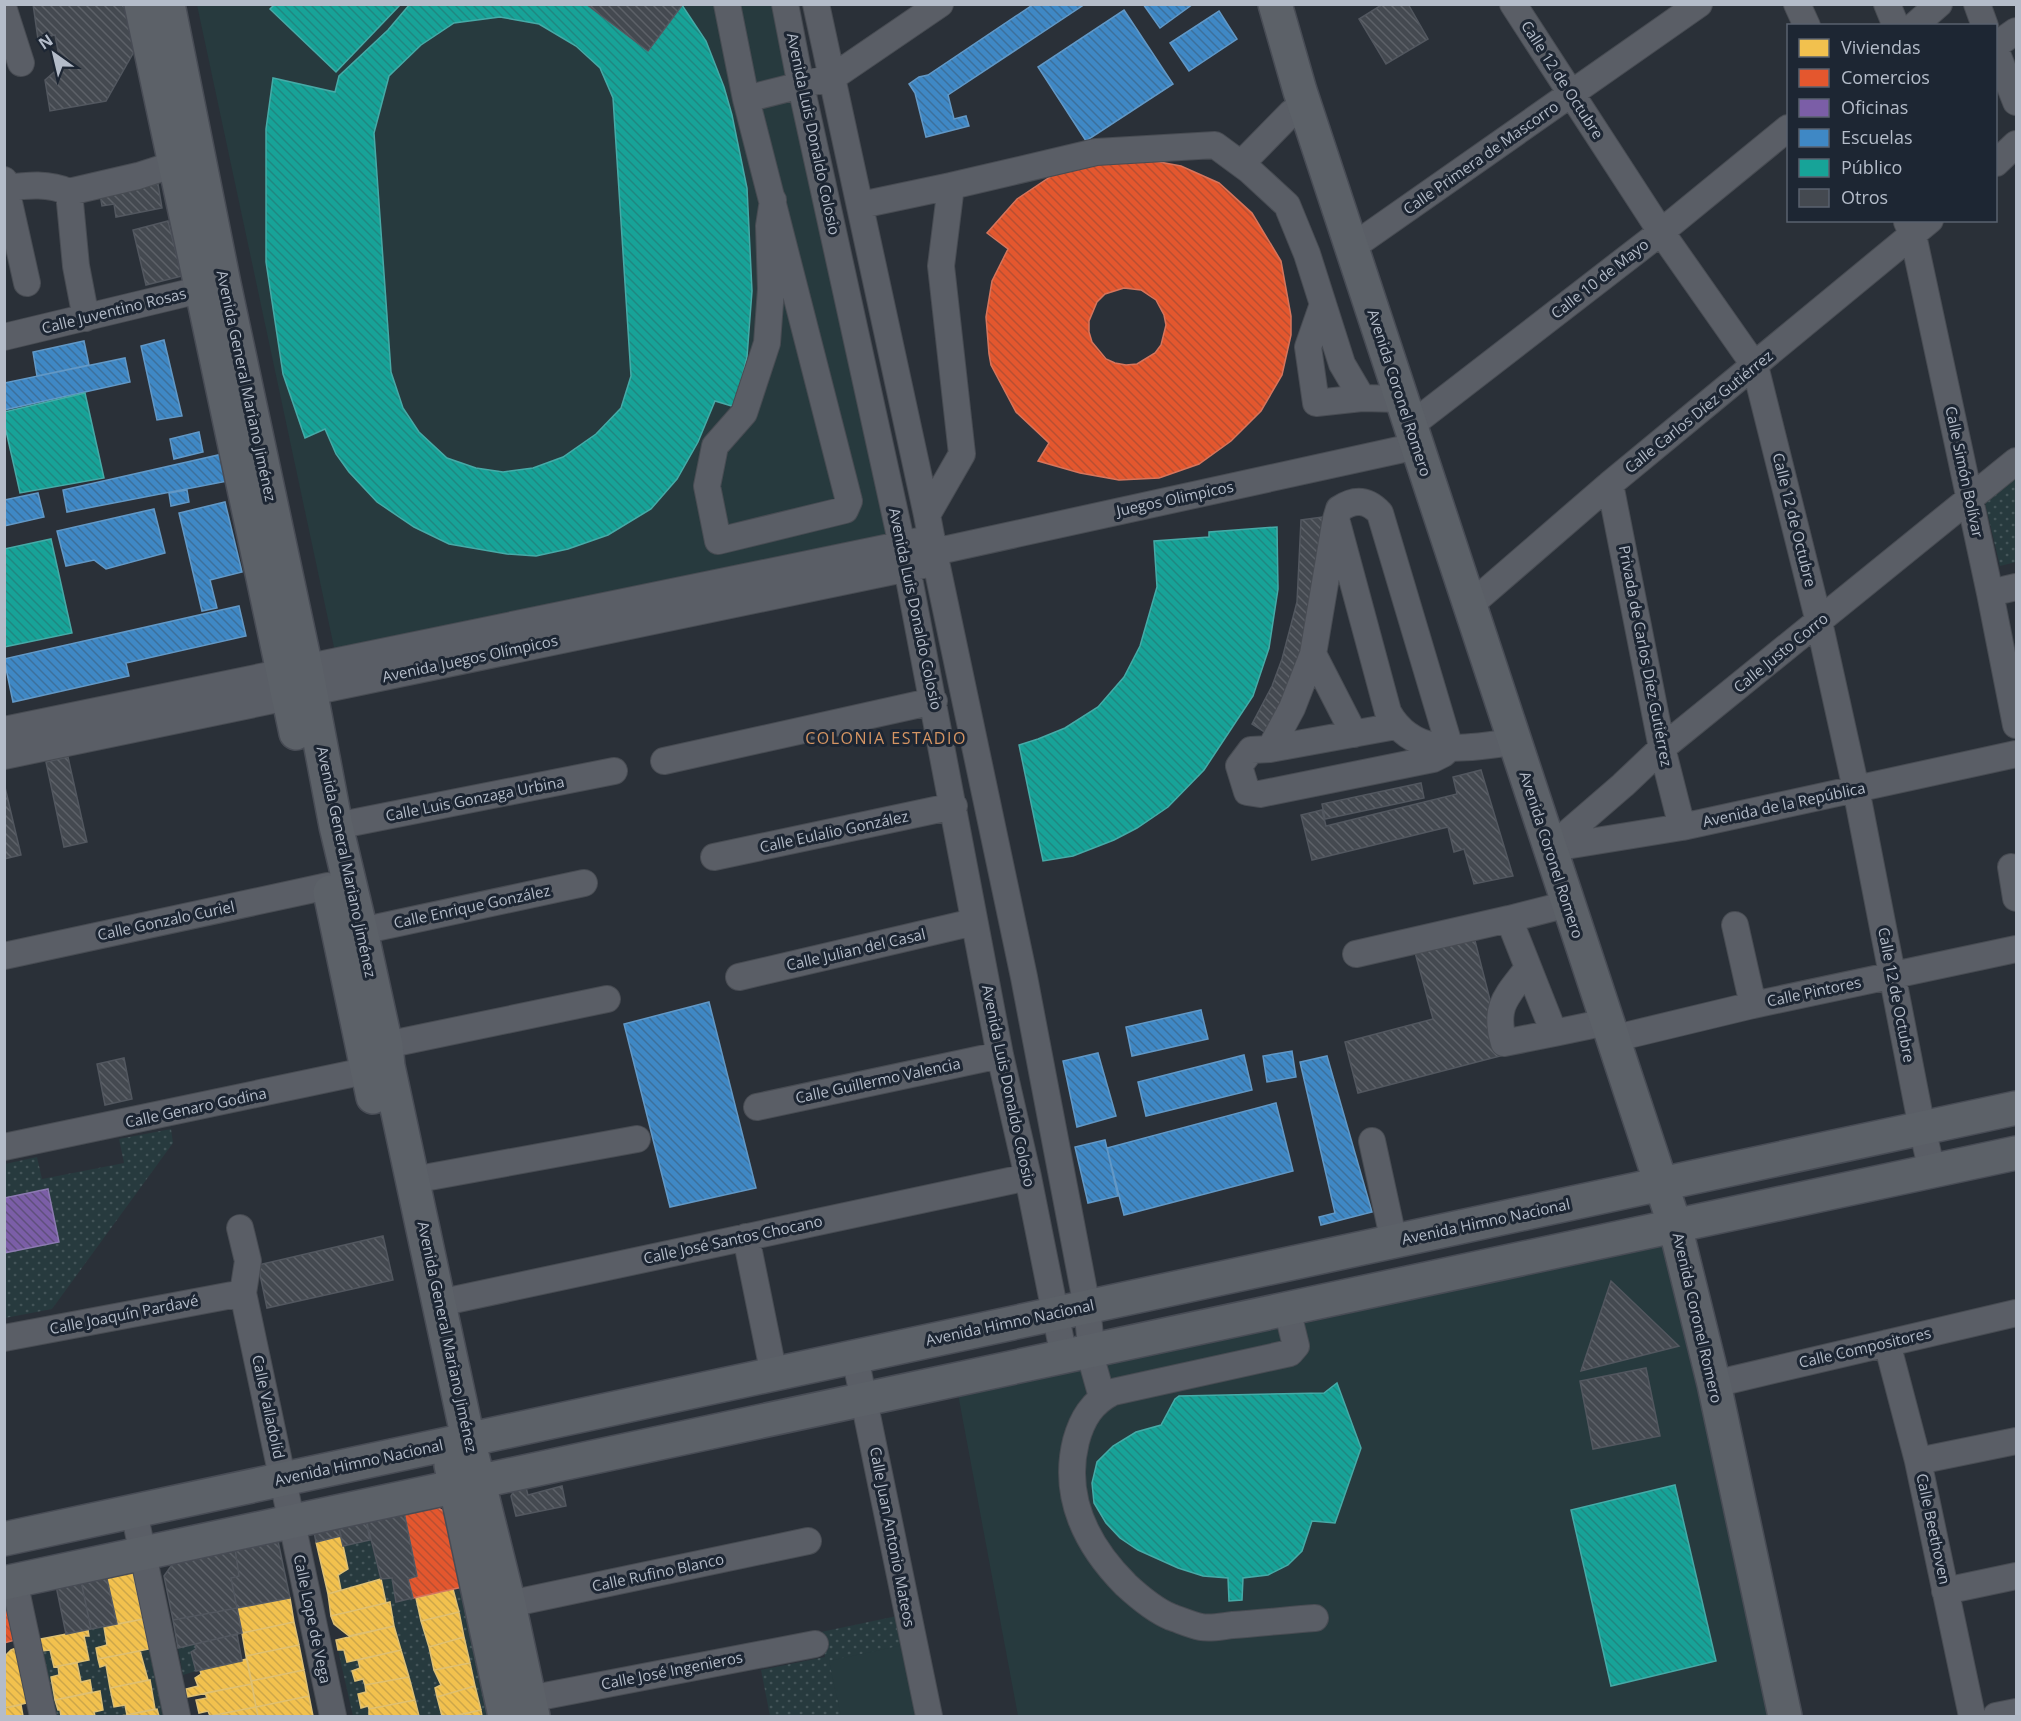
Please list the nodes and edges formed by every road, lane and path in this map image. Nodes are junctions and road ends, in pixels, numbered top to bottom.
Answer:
1 (141, 4) edge
2 (168, 4) edge
3 (727, 4) edge
4 (785, 4) edge
5 (816, 4) edge
6 (940, 4) edge
7 (1275, 4) edge
8 (1513, 4) edge
9 (1699, 4) edge
10 (1797, 4) edge
11 (1887, 4) edge
12 (1939, 4) edge
13 (1977, 4) edge
14 (4, 10) edge
15 (1806, 24) edge
16 (1895, 24) edge
17 (1916, 24) edge
18 (1984, 24) edge
19 (2016, 31) edge
20 (1997, 44) edge
21 (1997, 56) edge
22 (21, 63) dead end
23 (833, 77) junction
24 (801, 86) junction
25 (1572, 95) junction
26 (746, 99) junction
27 (2016, 102) edge
28 (1304, 105) junction
29 (1787, 130) edge
30 (2016, 144) edge
31 (1997, 161) edge
32 (175, 164) junction
33 (1241, 164) junction
34 (5, 184) edge
35 (951, 186) junction
36 (69, 192) junction
37 (773, 200) junction
38 (861, 205) junction
39 (1916, 225) edge
40 (1661, 232) junction
41 (1351, 248) junction
42 (27, 283) dead end
43 (213, 287) junction
44 (880, 295) junction
45 (849, 302) junction
46 (1323, 304) junction
47 (86, 318) junction
48 (4, 337) edge
49 (1755, 366) junction
50 (1362, 398) junction
51 (1409, 423) junction
52 (2016, 461) edge
53 (1610, 484) junction
54 (1969, 501) junction
55 (1336, 519) junction
56 (932, 542) junction
57 (904, 556) junction
58 (2016, 587) edge
59 (1990, 593) junction
60 (1469, 606) junction
61 (1819, 622) junction
62 (1312, 654) junction
63 (297, 682) junction
64 (934, 701) junction
65 (2016, 725) edge
66 (1396, 726) junction
67 (4, 730) edge
68 (1354, 734) junction
69 (1514, 742) junction
70 (1450, 748) junction
71 (1662, 748) junction
72 (1270, 749) junction
73 (2016, 754) edge
74 (4, 756) edge
75 (664, 761) dead end
76 (614, 771) dead end
77 (1856, 789) junction
78 (954, 806) junction
79 (336, 826) junction
80 (1682, 827) junction
81 (1550, 849) junction
82 (714, 857) dead end
83 (2011, 867) dead end
84 (584, 884) dead end
85 (328, 886) junction
86 (2016, 898) edge
87 (1568, 904) junction
88 (1509, 920) junction
89 (974, 922) junction
90 (1735, 925) dead end
91 (361, 930) junction
92 (2016, 949) edge
93 (1356, 954) dead end
94 (4, 956) edge
95 (1528, 968) junction
96 (1892, 976) junction
97 (739, 977) dead end
98 (1024, 977) junction
99 (986, 987) junction
100 (607, 999) dead end
101 (1753, 1005) junction
102 (1609, 1030) junction
103 (1554, 1033) junction
104 (1000, 1055) junction
105 (380, 1061) junction
106 (757, 1107) dead end
107 (2016, 1108) edge
108 (1922, 1128) junction
109 (637, 1139) dead end
110 (1372, 1141) dead end
111 (4, 1147) edge
112 (2016, 1153) edge
113 (1932, 1172) junction
114 (1028, 1177) junction
115 (413, 1180) junction
116 (1660, 1185) junction
117 (1675, 1226) junction
118 (240, 1228) dead end
119 (754, 1236) junction
120 (1394, 1242) junction
121 (1407, 1283) junction
122 (243, 1293) junction
123 (439, 1303) junction
124 (1287, 1309) junction
125 (1072, 1310) junction
126 (2016, 1313) edge
127 (4, 1338) edge
128 (1887, 1343) junction
129 (1078, 1354) junction
130 (855, 1357) junction
131 (774, 1375) junction
132 (1713, 1384) junction
133 (1102, 1397) junction
134 (865, 1399) junction
135 (2016, 1441) edge
136 (457, 1442) junction
137 (1918, 1461) junction
138 (284, 1480) junction
139 (467, 1484) junction
140 (134, 1512) junction
141 (291, 1522) junction
142 (4, 1539) edge
143 (808, 1541) dead end
144 (143, 1553) junction
145 (2016, 1576) edge
146 (9, 1582) edge
147 (1945, 1591) junction
148 (509, 1604) junction
149 (1316, 1618) dead end
150 (815, 1644) dead end
151 (522, 1711) edge
152 (2016, 1712) edge
153 (43, 1716) edge
154 (177, 1716) edge
155 (333, 1716) edge
156 (929, 1716) edge
157 (1785, 1716) edge
158 (1972, 1716) edge
159 (1996, 1716) edge

1 - 32 main road, Avenida General Mariano Jiménez
2 - 43 main road, Avenida General Mariano Jiménez
3 - 26 street
4 - 24 street, Avenida Luis Donaldo Colosio
5 - 23 street, Avenida Luis Donaldo Colosio
6 - 23 street
7 - 28 main road, Avenida Coronel Romero
8 - 25 street, Calle 12 de Octubre
9 - 25 street, Calle Primera de Mascorro
10 - 15 street
11 - 16 street
12 - 17 street
13 - 18 street
14 - 22 street
19 - 20 street
21 - 27 street
23 - 24 street
23 - 38 street, Avenida Luis Donaldo Colosio
24 - 26 street
24 - 45 street, Avenida Luis Donaldo Colosio
25 - 40 street, Calle 12 de Octubre
25 - 41 street, Calle Primera de Mascorro
26 - 37 street
28 - 33 street
28 - 41 main road, Avenida Coronel Romero
29 - 40 street, Calle 10 de Mayo
30 - 31 street
32 - 36 street
32 - 43 main road, Avenida General Mariano Jiménez
33 - 35 street
33 - 46 street
34 - 36 street
34 - 42 street
35 - 38 street
35 - 56 street
36 - 47 street
37 - 37 street
38 - 44 street, Avenida Luis Donaldo Colosio
39 - 49 street, Calle Carlos Díez Gutiérrez
39 - 54 street, Calle Simón Bolívar
40 - 49 street, Calle 12 de Octubre
40 - 51 street, Calle 10 de Mayo
41 - 51 main road, Avenida Coronel Romero
43 - 47 street, Calle Juventino Rosas
43 - 63 main road, Avenida General Mariano Jiménez
44 - 45 street
44 - 56 street, Avenida Luis Donaldo Colosio
45 - 57 street, Avenida Luis Donaldo Colosio
46 - 50 street
46 - 50 street
47 - 48 street, Calle Juventino Rosas
49 - 53 street, Calle Carlos Díez Gutiérrez
49 - 61 street, Calle 12 de Octubre
50 - 51 street
51 - 56 street, Juegos Olimpicos
51 - 60 main road, Avenida Coronel Romero
52 - 54 street, Calle Justo Corro
53 - 60 street, Calle Carlos Díez Gutiérrez
53 - 71 street, Privada de Carlos Díez Gutiérrez
54 - 59 street, Calle Simón Bolívar
54 - 61 street, Calle Justo Corro
55 - 62 street
55 - 66 street
55 - 70 street
56 - 57 street, Avenida Juegos Olímpicos
56 - 98 street, Avenida Luis Donaldo Colosio
57 - 63 street, Avenida Juegos Olímpicos
57 - 64 street, Avenida Luis Donaldo Colosio
58 - 59 street
59 - 65 street, Calle Simón Bolívar
60 - 69 main road, Avenida Coronel Romero
61 - 71 street, Calle Justo Corro
61 - 77 street, Calle 12 de Octubre
62 - 68 street
62 - 72 street
63 - 67 street, Avenida Juegos Olímpicos
63 - 74 street, Avenida Juegos Olímpicos
63 - 79 main road, Avenida General Mariano Jiménez
63 - 85 main road, Avenida General Mariano Jiménez
64 - 75 street
64 - 78 street, Avenida Luis Donaldo Colosio
66 - 68 street
66 - 70 street
68 - 72 street
69 - 70 street
69 - 81 main road, Avenida Coronel Romero
70 - 72 street
71 - 80 street, Privada de Carlos Díez Gutiérrez
71 - 81 street, Calle Justo Corro
73 - 77 street, Avenida de la República
76 - 79 street, Calle Luis Gonzaga Urbina
77 - 80 street, Avenida de la República
77 - 96 street, Calle 12 de Octubre
78 - 82 street, Calle Eulalio González
78 - 89 street, Avenida Luis Donaldo Colosio
79 - 91 main road, Avenida General Mariano Jiménez
80 - 81 street, Avenida de la República
81 - 87 main road, Avenida Coronel Romero
83 - 86 street
84 - 91 street, Calle Enrique González
85 - 94 street, Calle Gonzalo Curiel
85 - 105 main road, Avenida General Mariano Jiménez
87 - 88 street
87 - 102 main road, Avenida Coronel Romero
88 - 93 street
88 - 95 street
89 - 97 street, Calle Julian del Casal
89 - 99 street, Avenida Luis Donaldo Colosio
90 - 101 street
91 - 105 main road, Avenida General Mariano Jiménez
92 - 96 street, Calle Pintores
95 - 103 street
95 - 103 street, Calle Pintores
96 - 101 street, Calle Pintores
96 - 108 street, Calle 12 de Octubre
98 - 99 street
98 - 125 street, Avenida Luis Donaldo Colosio
99 - 104 street, Avenida Luis Donaldo Colosio
100 - 105 street
101 - 102 street, Calle Pintores
102 - 103 street, Calle Pintores
102 - 116 main road, Avenida Coronel Romero
104 - 106 street, Calle Guillermo Valencia
104 - 114 street, Avenida Luis Donaldo Colosio
105 - 111 street, Calle Genaro Godina
105 - 115 main road, Avenida General Mariano Jiménez
105 - 136 main road, Avenida General Mariano Jiménez
107 - 108 main road, Avenida Himno Nacional
108 - 113 street, Calle 12 de Octubre
108 - 116 main road, Avenida Himno Nacional
109 - 115 street
110 - 120 street
112 - 113 main road
113 - 117 main road
114 - 119 street, Calle José Santos Chocano
114 - 125 street, Avenida Luis Donaldo Colosio
115 - 123 main road, Avenida General Mariano Jiménez
116 - 117 main road, Avenida Coronel Romero
116 - 120 main road, Avenida Himno Nacional
117 - 121 main road
117 - 132 main road, Avenida Coronel Romero
118 - 122 street
119 - 123 street, Calle José Santos Chocano
119 - 131 street
120 - 121 main road
120 - 125 main road, Avenida Himno Nacional
121 - 124 main road
122 - 127 street, Calle Joaquín Pardavé
122 - 138 street, Calle Valladolid
123 - 136 main road, Avenida General Mariano Jiménez
124 - 129 main road
124 - 133 street
125 - 129 street, Avenida Luis Donaldo Colosio
125 - 130 main road, Avenida Himno Nacional
126 - 128 street, Calle Compositores
128 - 132 street, Calle Compositores
128 - 137 street, Calle Beethoven
129 - 133 street, Avenida Luis Donaldo Colosio
129 - 134 main road
130 - 131 main road, Avenida Himno Nacional
130 - 134 street, Calle Juan Antonio Mateos
131 - 136 main road, Avenida Himno Nacional
132 - 157 main road, Avenida Coronel Romero
133 - 149 street
134 - 139 main road
134 - 156 street, Calle Juan Antonio Mateos
135 - 137 street
136 - 138 main road, Avenida Himno Nacional
136 - 139 main road, Avenida General Mariano Jiménez
137 - 147 street, Calle Beethoven
138 - 140 main road, Avenida Himno Nacional
138 - 141 street, Calle Valladolid
139 - 141 main road
139 - 148 main road, Avenida General Mariano Jiménez
139 - 151 main road, Avenida General Mariano Jiménez
140 - 142 main road, Avenida Himno Nacional
140 - 144 street
141 - 144 main road
141 - 155 street, Calle Lope de Vega
143 - 148 street, Calle Rufino Blanco
144 - 146 main road
144 - 154 street
145 - 147 street
146 - 153 street
147 - 158 street, Calle Beethoven
148 - 151 main road, Avenida General Mariano Jiménez
150 - 151 street, Calle José Ingenieros
152 - 159 street

